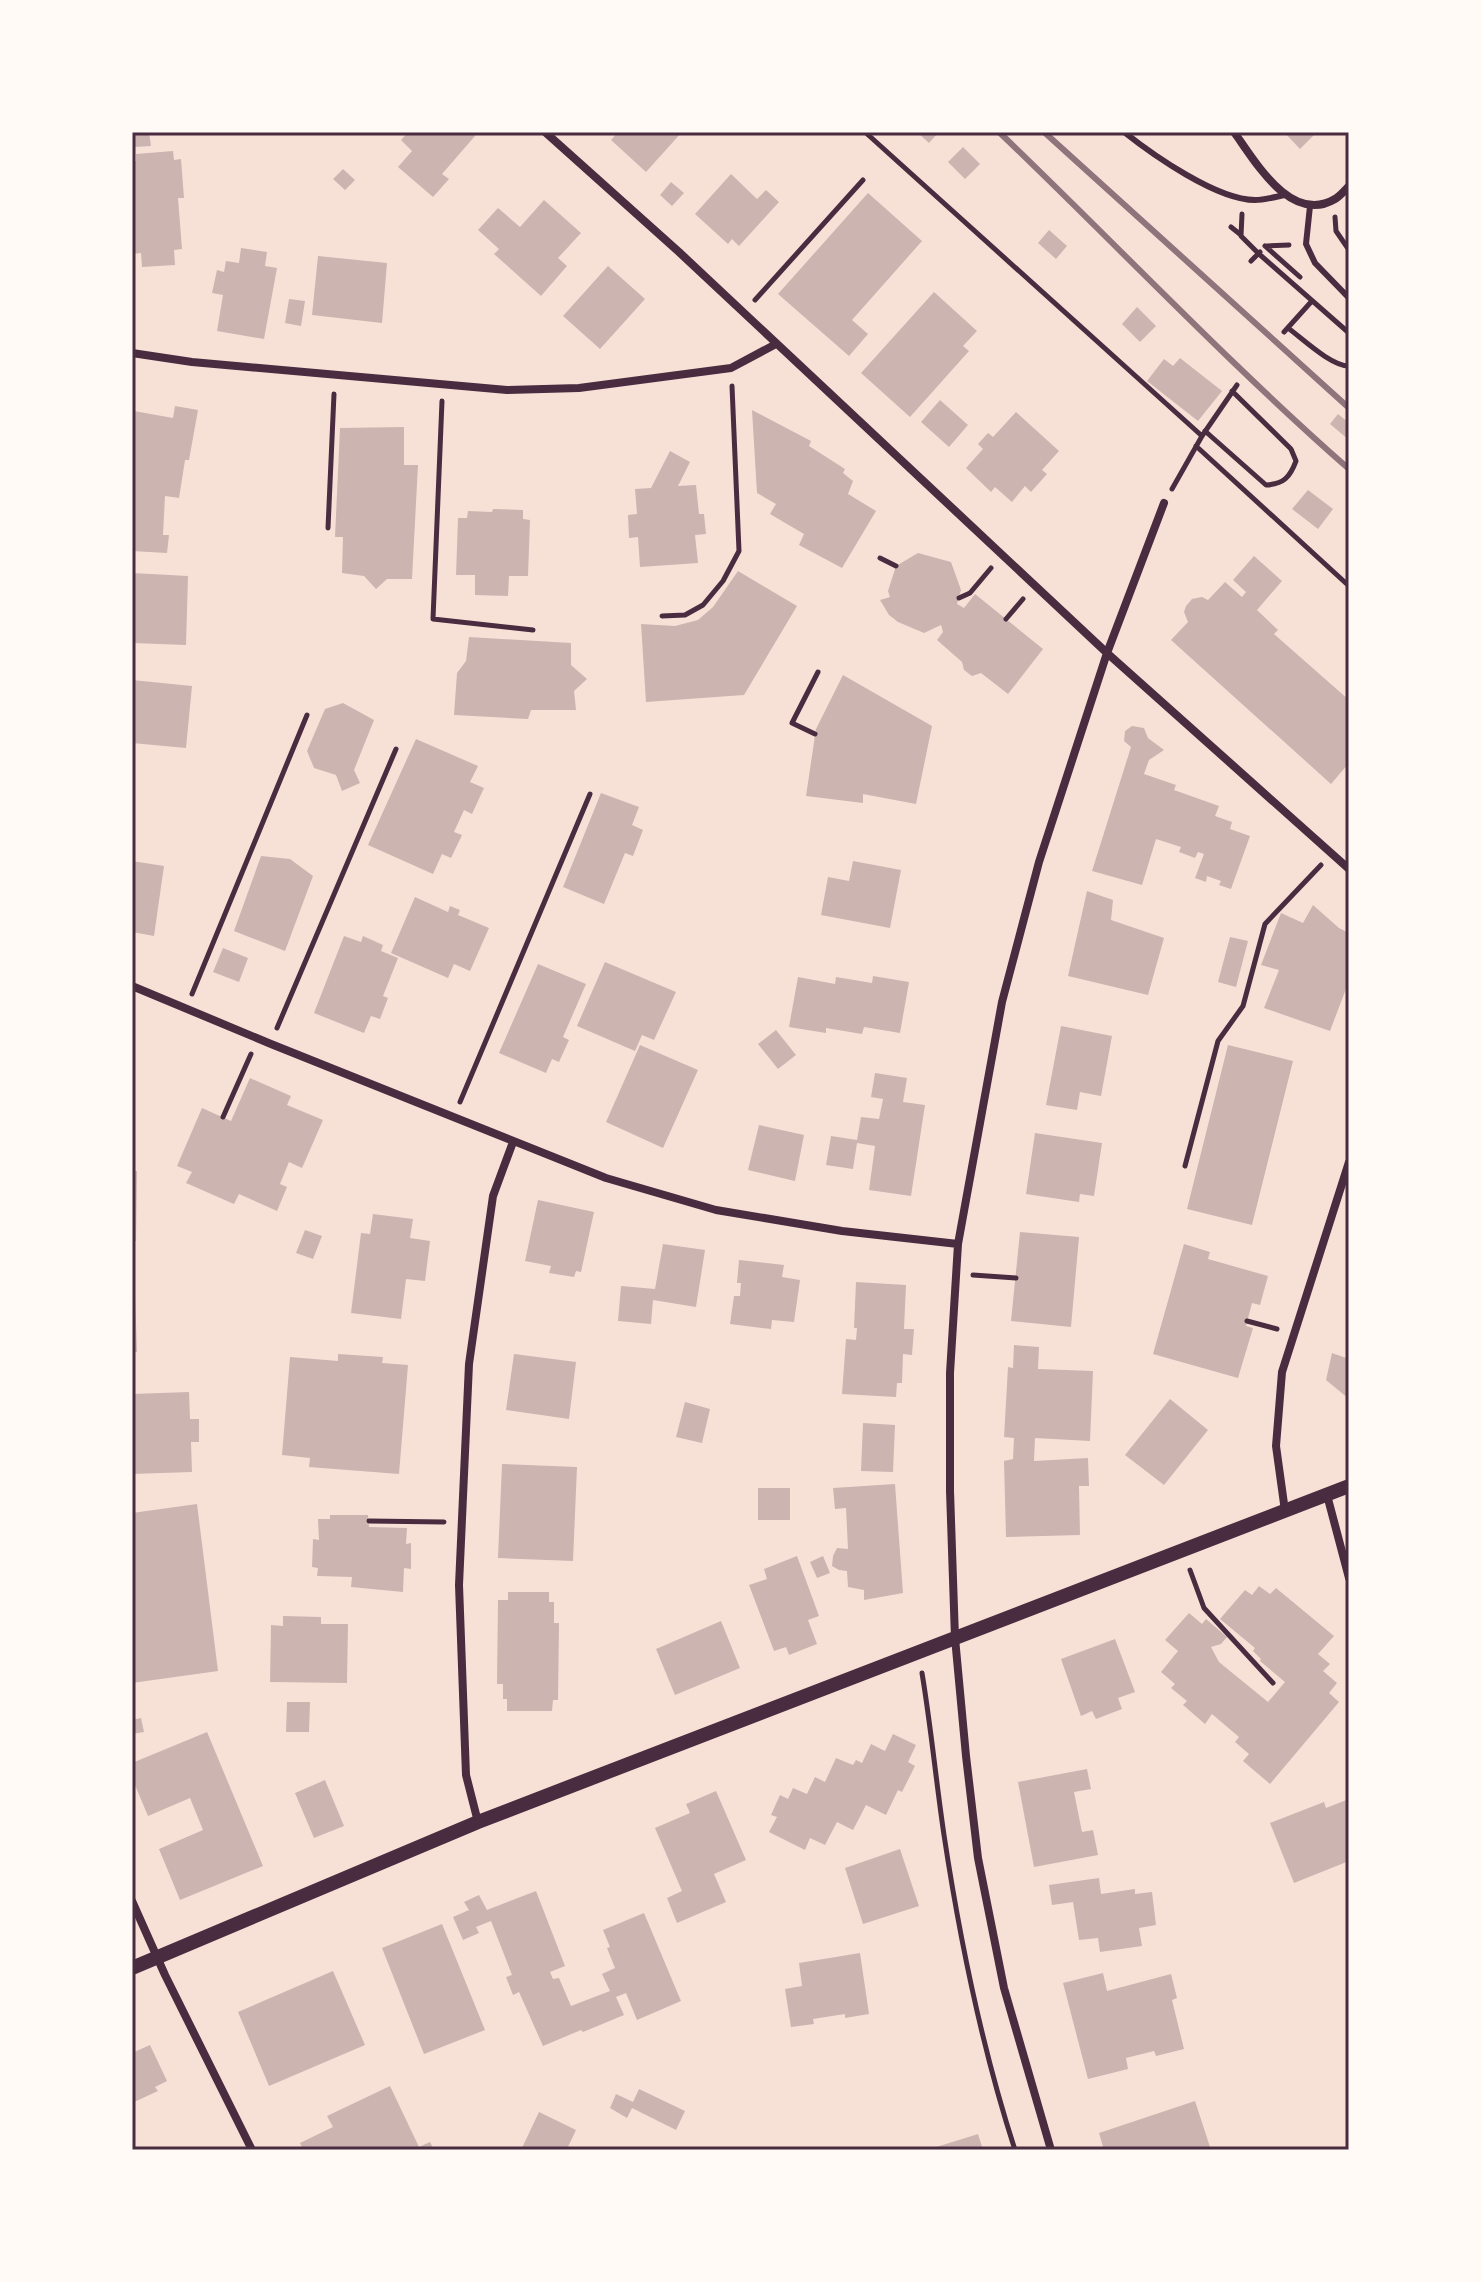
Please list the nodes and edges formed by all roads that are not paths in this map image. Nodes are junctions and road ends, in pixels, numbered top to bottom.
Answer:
1 (545, 132) edge
2 (1124, 132) edge
3 (1234, 132) edge
4 (1349, 186) edge
5 (1285, 195) junction
6 (1310, 206) junction
7 (1349, 298) edge
8 (776, 344) junction
9 (132, 353) edge
10 (1164, 503) road end
11 (1107, 653) junction
12 (1349, 869) edge
13 (132, 986) edge
14 (513, 1142) junction
15 (1349, 1162) edge
16 (958, 1244) junction
17 (1349, 1486) edge
18 (1327, 1495) junction
19 (1285, 1511) junction
20 (1349, 1578) edge
21 (955, 1638) junction
22 (478, 1822) junction
23 (132, 1901) edge
24 (157, 1957) junction
25 (132, 1968) edge
26 (252, 2150) edge
27 (1051, 2150) edge

1 - 8 street
2 - 5 lane
3 - 5 street
4 - 6 street
5 - 6 street
6 - 7 lane
8 - 9 street
8 - 11 street
10 - 11 street
11 - 12 street
11 - 16 street
13 - 14 street
14 - 16 street
14 - 22 street
15 - 19 street
16 - 21 street
17 - 18 street
18 - 19 street
18 - 20 street
19 - 21 street
21 - 22 street
21 - 27 street
22 - 24 street
23 - 24 street
24 - 25 street
24 - 26 street

